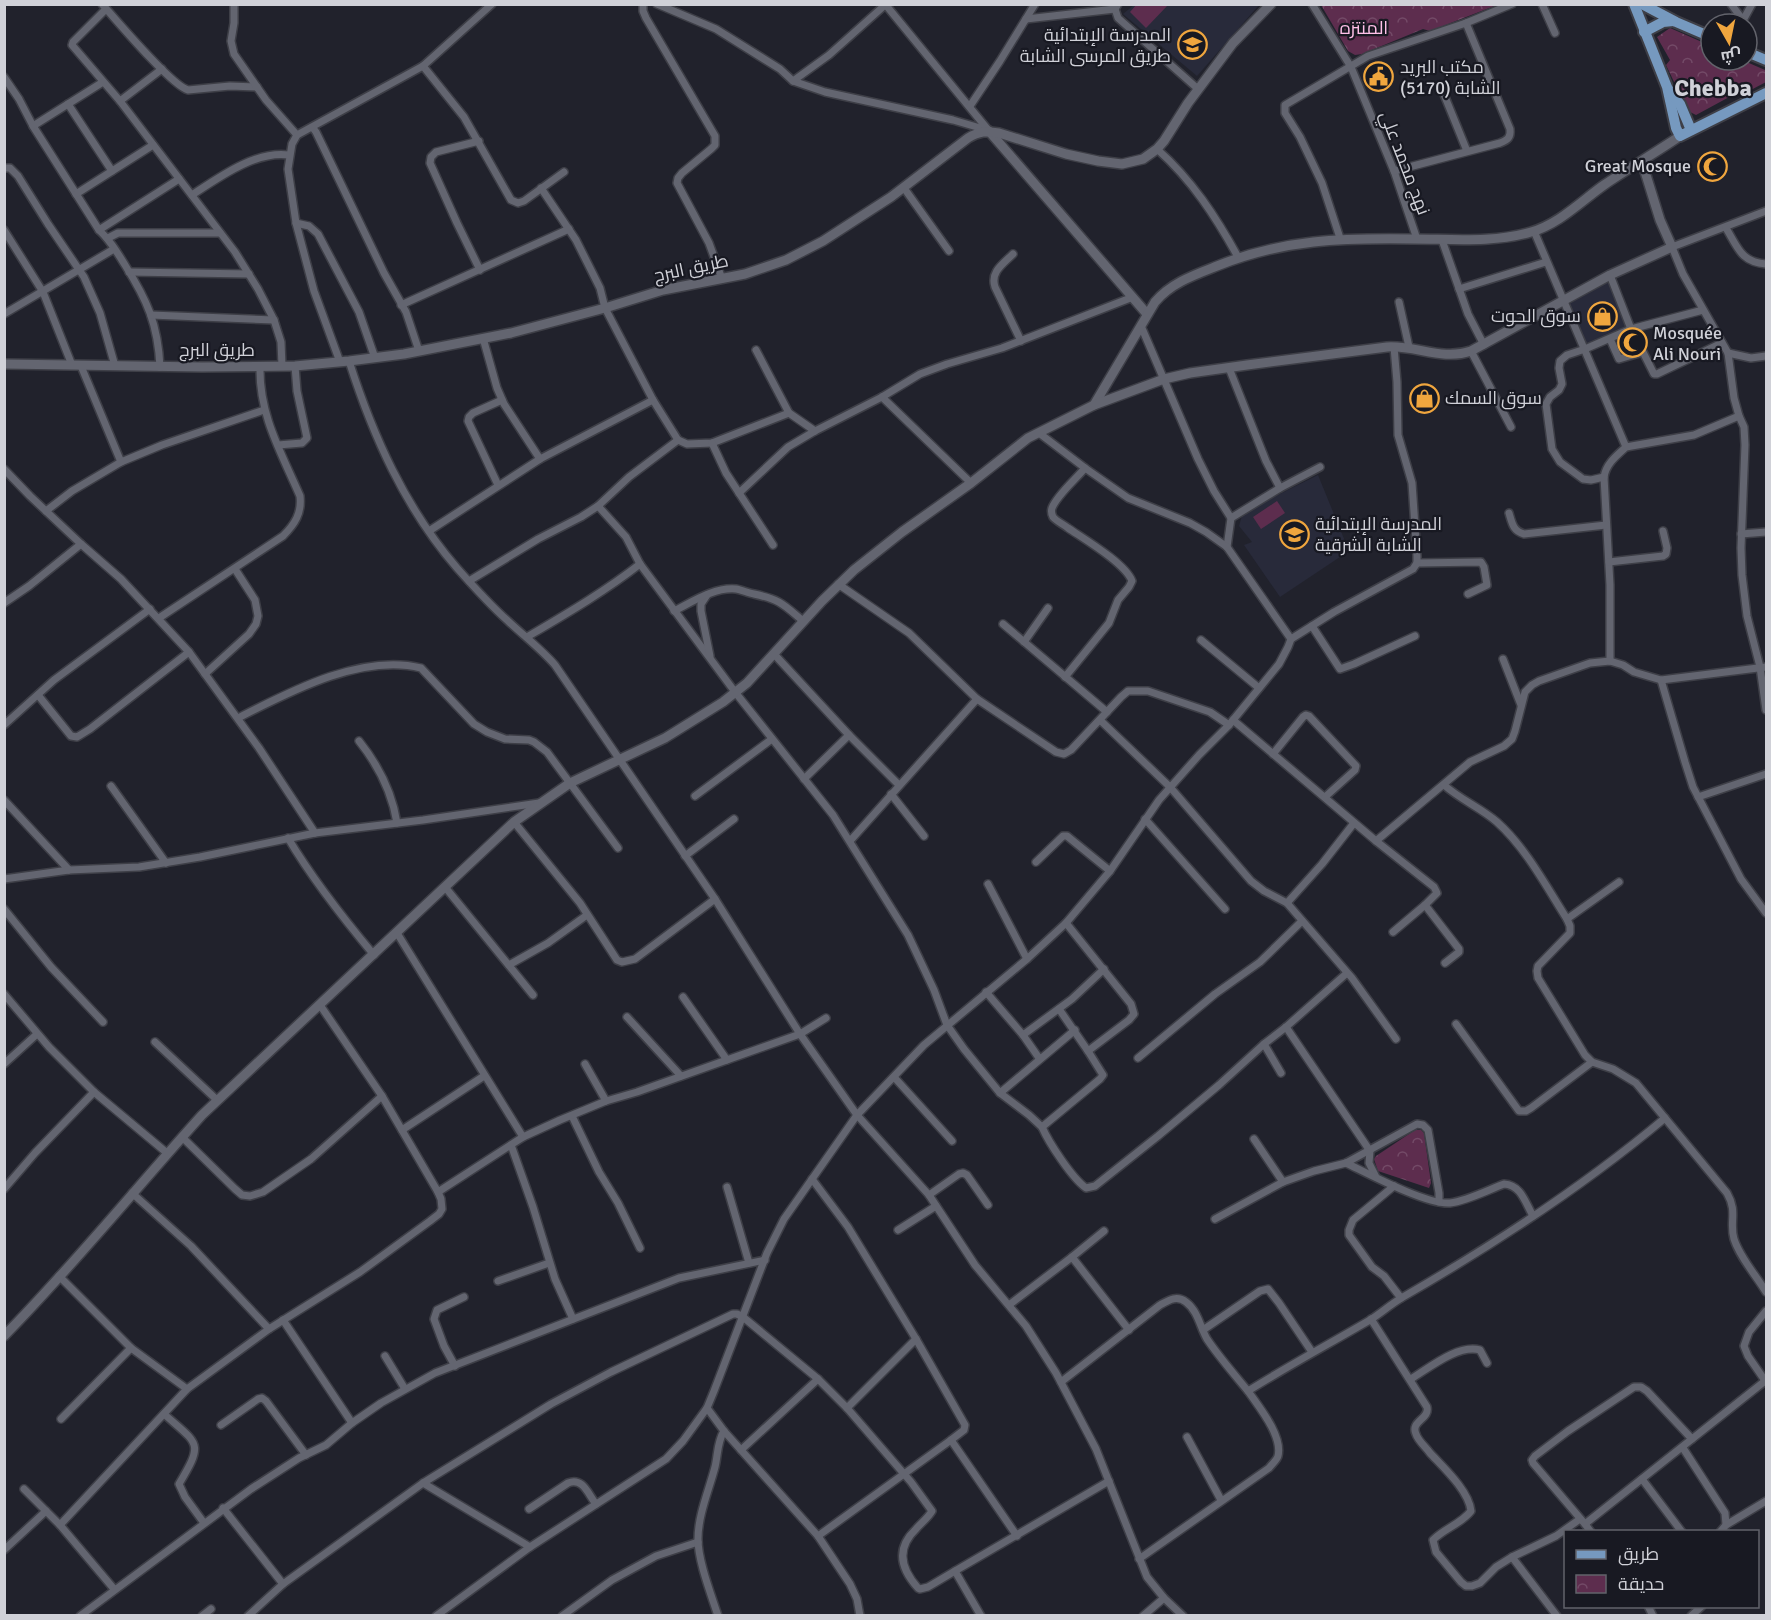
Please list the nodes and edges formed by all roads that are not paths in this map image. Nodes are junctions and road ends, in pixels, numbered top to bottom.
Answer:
1 (234, 4) edge
2 (492, 4) edge
3 (643, 4) edge
4 (657, 4) edge
5 (1035, 4) edge
6 (1271, 4) edge
7 (1312, 4) edge
8 (1512, 4) edge
9 (1542, 4) edge
10 (1634, 4) edge
11 (1642, 4) edge
12 (885, 5) edge
13 (104, 7) edge
14 (1117, 7) edge
15 (1026, 19) junction
16 (1676, 22) junction
17 (1466, 23) junction
18 (1644, 32) junction
19 (1699, 32) edge
20 (1555, 33) dead end
21 (423, 66) junction
22 (1351, 67) junction
23 (162, 69) junction
24 (4, 77) edge
25 (793, 81) junction
26 (103, 82) junction
27 (257, 87) junction
28 (1667, 87) junction
29 (1198, 89) junction
30 (1443, 92) dead end
31 (1767, 93) edge
32 (120, 102) junction
33 (68, 104) junction
34 (970, 106) junction
35 (33, 126) junction
36 (313, 128) junction
37 (1692, 130) junction
38 (989, 131) junction
39 (297, 135) junction
40 (1680, 136) junction
41 (479, 141) junction
42 (153, 145) junction
43 (1157, 149) junction
44 (1467, 151) junction
45 (289, 155) junction
46 (1642, 162) junction
47 (4, 168) edge
48 (112, 171) junction
49 (1394, 171) junction
50 (564, 172) dead end
51 (179, 179) junction
52 (541, 188) junction
53 (904, 188) junction
54 (76, 194) junction
55 (192, 195) junction
56 (1767, 211) edge
57 (296, 223) junction
58 (1726, 228) junction
59 (569, 229) junction
60 (4, 230) edge
61 (99, 230) junction
62 (1534, 231) junction
63 (220, 233) junction
64 (108, 238) junction
65 (1340, 238) junction
66 (1417, 238) junction
67 (1442, 240) junction
68 (1672, 247) junction
69 (114, 249) junction
70 (949, 251) dead end
71 (1013, 254) dead end
72 (1238, 257) junction
73 (1546, 262) junction
74 (1767, 264) edge
75 (80, 270) junction
76 (480, 270) junction
77 (129, 272) junction
78 (249, 274) junction
79 (1610, 275) junction
80 (722, 279) junction
81 (1459, 289) junction
82 (43, 292) junction
83 (1133, 297) junction
84 (1564, 299) junction
85 (1399, 302) dead end
86 (401, 305) junction
87 (605, 308) junction
88 (1703, 310) junction
89 (4, 314) edge
90 (1147, 314) junction
91 (151, 315) junction
92 (274, 320) junction
93 (1141, 326) junction
94 (1631, 329) junction
95 (483, 338) junction
96 (1610, 339) junction
97 (1021, 341) junction
98 (1722, 344) junction
99 (1484, 345) junction
100 (1394, 347) junction
101 (1409, 347) junction
102 (1585, 349) junction
103 (756, 350) dead end
104 (419, 351) junction
105 (1470, 351) junction
106 (1728, 353) junction
107 (1767, 356) edge
108 (375, 358) junction
109 (344, 362) junction
110 (4, 364) edge
111 (77, 366) junction
112 (95, 366) junction
113 (115, 366) junction
114 (282, 366) junction
115 (295, 366) junction
116 (160, 367) junction
117 (260, 367) junction
118 (1229, 368) junction
119 (1164, 379) junction
120 (88, 383) junction
121 (882, 397) junction
122 (502, 400) junction
123 (653, 400) junction
124 (1094, 405) junction
125 (264, 410) junction
126 (789, 413) junction
127 (1739, 416) junction
128 (1511, 427) dead end
129 (815, 431) junction
130 (1039, 433) junction
131 (678, 440) junction
132 (712, 443) junction
133 (278, 445) junction
134 (1626, 447) junction
135 (540, 459) junction
136 (121, 462) junction
137 (1320, 467) dead end
138 (1085, 468) junction
139 (4, 469) edge
140 (1604, 477) junction
141 (971, 483) junction
142 (498, 485) junction
143 (1280, 488) junction
144 (739, 493) junction
145 (598, 506) junction
146 (46, 511) junction
147 (1509, 513) dead end
148 (1231, 519) junction
149 (1606, 525) junction
150 (429, 531) junction
151 (1663, 531) dead end
152 (1767, 532) edge
153 (1741, 534) junction
154 (81, 544) junction
155 (773, 545) dead end
156 (1227, 546) junction
157 (1609, 562) junction
158 (1417, 563) junction
159 (640, 564) junction
160 (235, 569) junction
161 (469, 581) junction
162 (838, 584) junction
163 (709, 593) junction
164 (1468, 594) dead end
165 (4, 603) edge
166 (150, 609) junction
167 (1048, 609) dead end
168 (674, 611) junction
169 (159, 618) junction
170 (803, 621) junction
171 (1003, 624) dead end
172 (1312, 626) junction
173 (1415, 636) dead end
174 (526, 637) junction
175 (1291, 639) junction
176 (1201, 640) dead end
177 (1024, 642) junction
178 (189, 652) junction
179 (774, 654) junction
180 (1503, 659) dead end
181 (711, 660) junction
182 (1610, 661) junction
183 (1763, 667) edge
184 (205, 674) junction
185 (1065, 677) junction
186 (1661, 680) junction
187 (1259, 688) junction
188 (735, 692) junction
189 (38, 695) junction
190 (977, 699) junction
191 (1521, 705) junction
192 (1767, 710) edge
193 (1107, 712) junction
194 (238, 718) junction
195 (1100, 720) junction
196 (1231, 723) junction
197 (4, 725) edge
198 (849, 735) junction
199 (772, 739) junction
200 (359, 741) dead end
201 (1273, 754) junction
202 (619, 760) junction
203 (1767, 774) edge
204 (804, 779) junction
205 (570, 783) junction
206 (899, 785) junction
207 (1444, 785) junction
208 (111, 786) dead end
209 (1170, 787) junction
210 (891, 794) junction
211 (695, 796) dead end
212 (1325, 797) junction
213 (1698, 797) junction
214 (4, 800) edge
215 (540, 803) junction
216 (734, 819) dead end
217 (1145, 819) junction
218 (514, 822) junction
219 (397, 823) junction
220 (1354, 823) junction
221 (315, 833) junction
222 (924, 836) dead end
223 (288, 838) junction
224 (850, 841) junction
225 (1376, 841) junction
226 (618, 848) dead end
227 (685, 856) junction
228 (1036, 862) dead end
229 (166, 863) junction
230 (69, 870) junction
231 (1110, 871) junction
232 (4, 879) edge
233 (1619, 882) dead end
234 (988, 884) dead end
235 (445, 887) junction
236 (715, 899) junction
237 (1287, 903) junction
238 (1425, 905) junction
239 (4, 909) edge
240 (1226, 909) dead end
241 (1767, 913) edge
242 (587, 915) junction
243 (1567, 919) junction
244 (1302, 921) junction
245 (1066, 923) junction
246 (1393, 932) dead end
247 (397, 933) junction
248 (374, 955) junction
249 (1027, 959) junction
250 (1445, 963) dead end
251 (510, 965) junction
252 (1104, 969) junction
253 (1347, 973) junction
254 (986, 992) junction
255 (4, 994) edge
256 (533, 996) dead end
257 (683, 997) dead end
258 (320, 1005) junction
259 (1059, 1009) junction
260 (627, 1017) dead end
261 (826, 1018) dead end
262 (103, 1022) dead end
263 (1456, 1024) dead end
264 (947, 1025) junction
265 (1286, 1028) junction
266 (1075, 1030) junction
267 (37, 1034) junction
268 (800, 1034) junction
269 (1023, 1035) junction
270 (1396, 1039) dead end
271 (155, 1042) dead end
272 (1264, 1044) junction
273 (1088, 1051) junction
274 (1040, 1058) junction
275 (1138, 1058) dead end
276 (728, 1060) junction
277 (1592, 1062) junction
278 (4, 1064) edge
279 (585, 1064) dead end
280 (1281, 1073) dead end
281 (484, 1076) junction
282 (681, 1076) junction
283 (894, 1077) junction
284 (94, 1092) junction
285 (1000, 1093) junction
286 (382, 1096) junction
287 (218, 1100) junction
288 (606, 1101) junction
289 (857, 1115) junction
290 (572, 1116) junction
291 (1665, 1118) junction
292 (1042, 1127) junction
293 (402, 1130) junction
294 (182, 1137) junction
295 (523, 1137) junction
296 (1254, 1139) dead end
297 (952, 1141) dead end
298 (511, 1145) junction
299 (1370, 1151) junction
300 (167, 1153) junction
301 (1346, 1163) junction
302 (1376, 1177) junction
303 (812, 1179) junction
304 (1283, 1182) junction
305 (1394, 1186) junction
306 (727, 1187) dead end
307 (4, 1189) edge
308 (438, 1192) junction
309 (132, 1193) junction
310 (929, 1195) junction
311 (1439, 1202) junction
312 (988, 1205) dead end
313 (936, 1206) junction
314 (1533, 1216) junction
315 (1215, 1219) dead end
316 (898, 1230) dead end
317 (1104, 1231) dead end
318 (640, 1248) dead end
319 (1072, 1257) junction
320 (765, 1260) junction
321 (549, 1263) junction
322 (748, 1263) junction
323 (59, 1276) junction
324 (498, 1281) dead end
325 (1767, 1292) edge
326 (464, 1297) dead end
327 (1401, 1298) junction
328 (1009, 1305) junction
329 (1767, 1311) edge
330 (743, 1317) junction
331 (573, 1319) junction
332 (1371, 1319) junction
333 (283, 1320) junction
334 (270, 1329) junction
335 (1130, 1330) junction
336 (1203, 1330) junction
337 (4, 1336) edge
338 (916, 1339) junction
339 (131, 1348) junction
340 (1312, 1352) junction
341 (385, 1356) dead end
342 (1487, 1363) dead end
343 (455, 1366) junction
344 (818, 1379) junction
345 (1411, 1379) junction
346 (1766, 1381) edge
347 (1061, 1382) junction
348 (188, 1389) junction
349 (405, 1389) junction
350 (1248, 1392) junction
351 (706, 1408) junction
352 (847, 1408) junction
353 (164, 1414) junction
354 (61, 1419) dead end
355 (352, 1423) junction
356 (221, 1425) dead end
357 (724, 1431) junction
358 (1187, 1437) dead end
359 (1692, 1439) junction
360 (951, 1440) junction
361 (1683, 1448) junction
362 (741, 1450) junction
363 (306, 1455) junction
364 (903, 1474) junction
365 (1642, 1479) junction
366 (1109, 1481) junction
367 (423, 1483) junction
368 (24, 1489) dead end
369 (1221, 1500) junction
370 (1767, 1501) edge
371 (596, 1504) junction
372 (223, 1508) junction
373 (529, 1509) dead end
374 (46, 1511) junction
375 (1583, 1522) junction
376 (204, 1523) junction
377 (60, 1525) junction
378 (1726, 1525) junction
379 (1568, 1530) edge
380 (1589, 1530) edge
381 (1680, 1530) edge
382 (1722, 1530) edge
383 (1564, 1532) edge
384 (818, 1536) junction
385 (1017, 1536) junction
386 (698, 1542) junction
387 (530, 1547) junction
388 (4, 1550) edge
389 (1512, 1557) junction
390 (1139, 1559) junction
391 (956, 1571) junction
392 (283, 1584) junction
393 (114, 1589) junction
394 (1164, 1598) junction
395 (211, 1609) dead end
396 (80, 1616) edge
397 (202, 1616) edge
398 (248, 1616) edge
399 (436, 1616) edge
400 (562, 1616) edge
401 (718, 1616) edge
402 (860, 1616) edge
403 (981, 1616) edge
404 (1143, 1616) edge
405 (1183, 1616) edge
406 (1557, 1616) edge

1 - 27 street
2 - 21 street
3 - 80 street
4 - 25 street
5 - 15 street
6 - 29 street
7 - 22 street, نهج محمد علي
8 - 17 street
9 - 20 street
10 - 18 main road
11 - 16 main road
12 - 25 street
12 - 34 street
13 - 23 street
13 - 26 street
14 - 15 street
14 - 29 street
15 - 34 street
16 - 18 main road
16 - 19 main road
17 - 22 street
17 - 44 street
18 - 28 main road
21 - 36 street
21 - 41 street
22 - 49 street, نهج محمد علي
22 - 65 street
23 - 27 street
23 - 32 street
24 - 35 street
25 - 38 street
26 - 32 street
26 - 33 street
27 - 39 street
28 - 37 main road
28 - 40 main road
29 - 43 street
30 - 44 street
31 - 37 main road
32 - 42 street
33 - 35 street
33 - 48 street
34 - 38 street
35 - 54 street
36 - 39 street
36 - 86 street
37 - 40 main road
38 - 43 street
38 - 53 street, طريق البرج
38 - 83 street
39 - 45 street
40 - 46 street
41 - 52 street
41 - 76 street
42 - 48 street
42 - 51 street
43 - 72 street
44 - 49 street
45 - 55 street
45 - 57 street
46 - 62 street
46 - 68 street
47 - 75 street
48 - 54 street
49 - 66 street, نهج محمد علي
50 - 52 street
51 - 55 street
51 - 61 street
52 - 59 street
53 - 70 street
53 - 80 street, طريق البرج
54 - 61 street
55 - 63 street
56 - 58 street
57 - 108 street
57 - 109 street
58 - 68 street
58 - 74 street
59 - 76 street
59 - 87 street
60 - 82 street
61 - 64 street
62 - 67 street
62 - 73 street
63 - 64 street
63 - 78 street
64 - 69 street
65 - 66 street
65 - 72 street
66 - 67 street
67 - 81 street
68 - 79 street
68 - 88 street
69 - 75 street
69 - 77 street
71 - 97 street
72 - 90 street
73 - 81 street
73 - 84 street
75 - 82 street
75 - 113 street
76 - 86 street
77 - 78 street
77 - 91 street
78 - 92 street
79 - 84 street
79 - 94 street
80 - 87 street, طريق البرج
81 - 99 street
82 - 89 street
82 - 111 street
83 - 90 street
83 - 97 street
84 - 99 street
84 - 102 street
85 - 101 street
86 - 104 street
87 - 95 street, طريق البرج
87 - 123 street
88 - 94 street
88 - 98 street
90 - 93 street
91 - 92 street
91 - 116 street
92 - 114 street
93 - 119 street
93 - 124 street
94 - 96 street
95 - 104 street, طريق البرج
95 - 122 street
96 - 98 street
96 - 102 street
97 - 121 street
98 - 106 street
99 - 105 street
100 - 101 street
100 - 118 street
100 - 158 street
101 - 105 street
102 - 134 street
102 - 140 street
103 - 126 street
104 - 108 street, طريق البرج
105 - 128 street
106 - 107 street
106 - 127 street
108 - 109 street, طريق البرج
109 - 115 street, طريق البرج
109 - 150 street
110 - 111 street, طريق البرج
111 - 112 street, طريق البرج
111 - 120 street
112 - 113 street, طريق البرج
112 - 120 street
113 - 116 street, طريق البرج
114 - 115 street, طريق البرج
114 - 117 street, طريق البرج
115 - 133 street
116 - 117 street, طريق البرج
117 - 125 street
118 - 119 street
118 - 143 street
119 - 124 street
119 - 148 street
120 - 136 street
121 - 129 street
121 - 141 street
122 - 135 street
122 - 142 street
123 - 131 street
123 - 135 street
124 - 130 street
125 - 133 street
125 - 136 street
126 - 129 street
126 - 132 street
127 - 134 street
127 - 153 street
129 - 144 street
130 - 138 street
130 - 141 street
131 - 132 street
131 - 145 street
132 - 144 street
133 - 160 street
134 - 140 street
135 - 142 street
136 - 146 street
137 - 143 street
138 - 156 street
138 - 185 street
139 - 146 street
140 - 149 street
141 - 162 street
142 - 150 street
143 - 148 street
144 - 155 street
145 - 159 street
145 - 161 street
146 - 154 street
147 - 149 street
148 - 156 street
149 - 157 street
150 - 161 street
151 - 157 street
152 - 153 street
153 - 183 street
154 - 165 street
154 - 166 street
156 - 175 street
157 - 182 street
158 - 164 street
158 - 172 street
159 - 168 street
159 - 174 street
160 - 169 street
160 - 184 street
161 - 174 street
162 - 170 street
162 - 190 street
163 - 168 street
163 - 170 street
163 - 181 street
166 - 169 street
166 - 189 street
167 - 177 street
168 - 181 street
169 - 178 street
170 - 179 street
171 - 177 street
172 - 173 street
172 - 175 street
174 - 202 street
175 - 187 street
176 - 187 street
177 - 185 street
178 - 184 street
178 - 189 street
179 - 188 street
179 - 198 street
180 - 191 street
181 - 188 street
182 - 186 street
182 - 191 street
183 - 186 street
183 - 192 street
184 - 194 street
185 - 193 street
186 - 213 street
187 - 196 street
188 - 199 street
188 - 202 street
189 - 197 street
190 - 195 street
190 - 206 street
191 - 207 street
193 - 195 street
193 - 196 street
194 - 205 street
194 - 221 street
195 - 209 street
196 - 201 street
196 - 209 street
198 - 204 street
198 - 206 street
199 - 204 street
199 - 211 street
200 - 219 street
201 - 212 street
201 - 212 street
202 - 205 street
202 - 227 street
203 - 213 street
204 - 224 street
205 - 215 street
205 - 226 street
206 - 210 street
207 - 225 street
207 - 243 street
208 - 229 street
209 - 217 street
209 - 237 street
210 - 222 street
210 - 224 street
212 - 220 street
213 - 241 street
214 - 230 street
215 - 218 street
215 - 219 street
216 - 227 street
217 - 231 street
217 - 240 street
218 - 235 street
218 - 242 street
219 - 221 street
220 - 225 street
220 - 237 street
221 - 223 street
223 - 229 street
223 - 248 street
224 - 264 street
225 - 238 street
227 - 236 street
228 - 231 street
229 - 230 street
230 - 232 street
231 - 245 street
233 - 243 street
234 - 249 street
235 - 247 street
235 - 251 street
236 - 242 street
236 - 268 street
237 - 244 street
238 - 246 street
238 - 250 street
239 - 262 street
242 - 251 street
243 - 277 street
244 - 253 street
244 - 275 street
245 - 249 street
245 - 252 street
247 - 248 street
247 - 281 street
248 - 258 street
249 - 254 street
251 - 256 street
252 - 259 street
252 - 273 street
253 - 265 street
253 - 270 street
254 - 264 street
254 - 269 street
255 - 267 street
257 - 276 street
258 - 286 street
258 - 287 street
259 - 266 street
259 - 269 street
260 - 282 street
261 - 268 street
263 - 277 street
264 - 283 street
264 - 285 street
265 - 272 street
265 - 299 street
266 - 273 street
266 - 274 street
267 - 278 street
267 - 284 street
268 - 276 street
268 - 289 street
269 - 274 street
271 - 287 street
272 - 280 street
272 - 292 street
273 - 292 street
274 - 285 street
276 - 282 street
277 - 291 street
279 - 288 street
281 - 293 street
281 - 295 street
282 - 288 street
283 - 289 street
283 - 297 street
284 - 300 street
284 - 307 street
285 - 292 street
286 - 293 street
286 - 294 street
287 - 294 street
288 - 290 street
289 - 303 street
289 - 310 street
290 - 295 street
290 - 318 street
291 - 314 street
291 - 325 street
293 - 308 street
294 - 300 street
295 - 298 street
296 - 304 street
298 - 308 street
298 - 321 street
299 - 301 street
299 - 302 street
299 - 311 street
300 - 309 street
301 - 302 street
301 - 304 street
302 - 305 street
303 - 320 street
303 - 338 street
304 - 315 street
305 - 311 street
305 - 327 street
306 - 322 street
308 - 333 street
309 - 323 street
309 - 334 street
310 - 312 street
310 - 313 street
311 - 314 street
313 - 316 street
313 - 328 street
314 - 327 street
317 - 319 street
319 - 328 street
319 - 335 street
320 - 322 street
320 - 330 street
321 - 324 street
321 - 331 street
322 - 331 street
323 - 337 street
323 - 339 street
326 - 343 street
327 - 332 street
328 - 347 street
329 - 346 street
330 - 344 street
330 - 351 street
330 - 367 street
331 - 343 street
332 - 340 street
332 - 345 street
333 - 334 street
333 - 355 street
334 - 348 street
335 - 336 street
335 - 347 street
336 - 340 street
336 - 350 street
338 - 352 street
338 - 360 street
339 - 348 street
339 - 354 street
340 - 350 street
341 - 349 street
342 - 345 street
343 - 349 street
344 - 352 street
344 - 362 street
345 - 389 street
346 - 359 street
347 - 366 street
348 - 353 street
349 - 355 street
350 - 369 street
351 - 357 street
351 - 371 street
352 - 364 street
353 - 376 street
353 - 377 street
355 - 363 street
356 - 363 street
357 - 362 street
357 - 386 street
358 - 369 street
359 - 361 street
359 - 375 street
360 - 364 street
360 - 385 street
361 - 365 street
361 - 378 street
362 - 384 street
363 - 372 street
364 - 384 street
364 - 391 street
365 - 375 street
365 - 381 street
366 - 385 street
366 - 390 street
367 - 387 street
367 - 392 street
368 - 374 street
369 - 390 street
370 - 378 street
371 - 373 street
371 - 387 street
372 - 376 street
372 - 392 street
374 - 377 street
374 - 388 street
375 - 379 street
375 - 380 street
376 - 393 street
377 - 393 street
378 - 382 street
383 - 389 street
384 - 402 street
385 - 391 street
386 - 400 street
386 - 401 street
387 - 399 street
389 - 406 street
390 - 394 street
391 - 403 street
392 - 398 street
393 - 396 street
394 - 404 street
394 - 405 street
395 - 397 street

